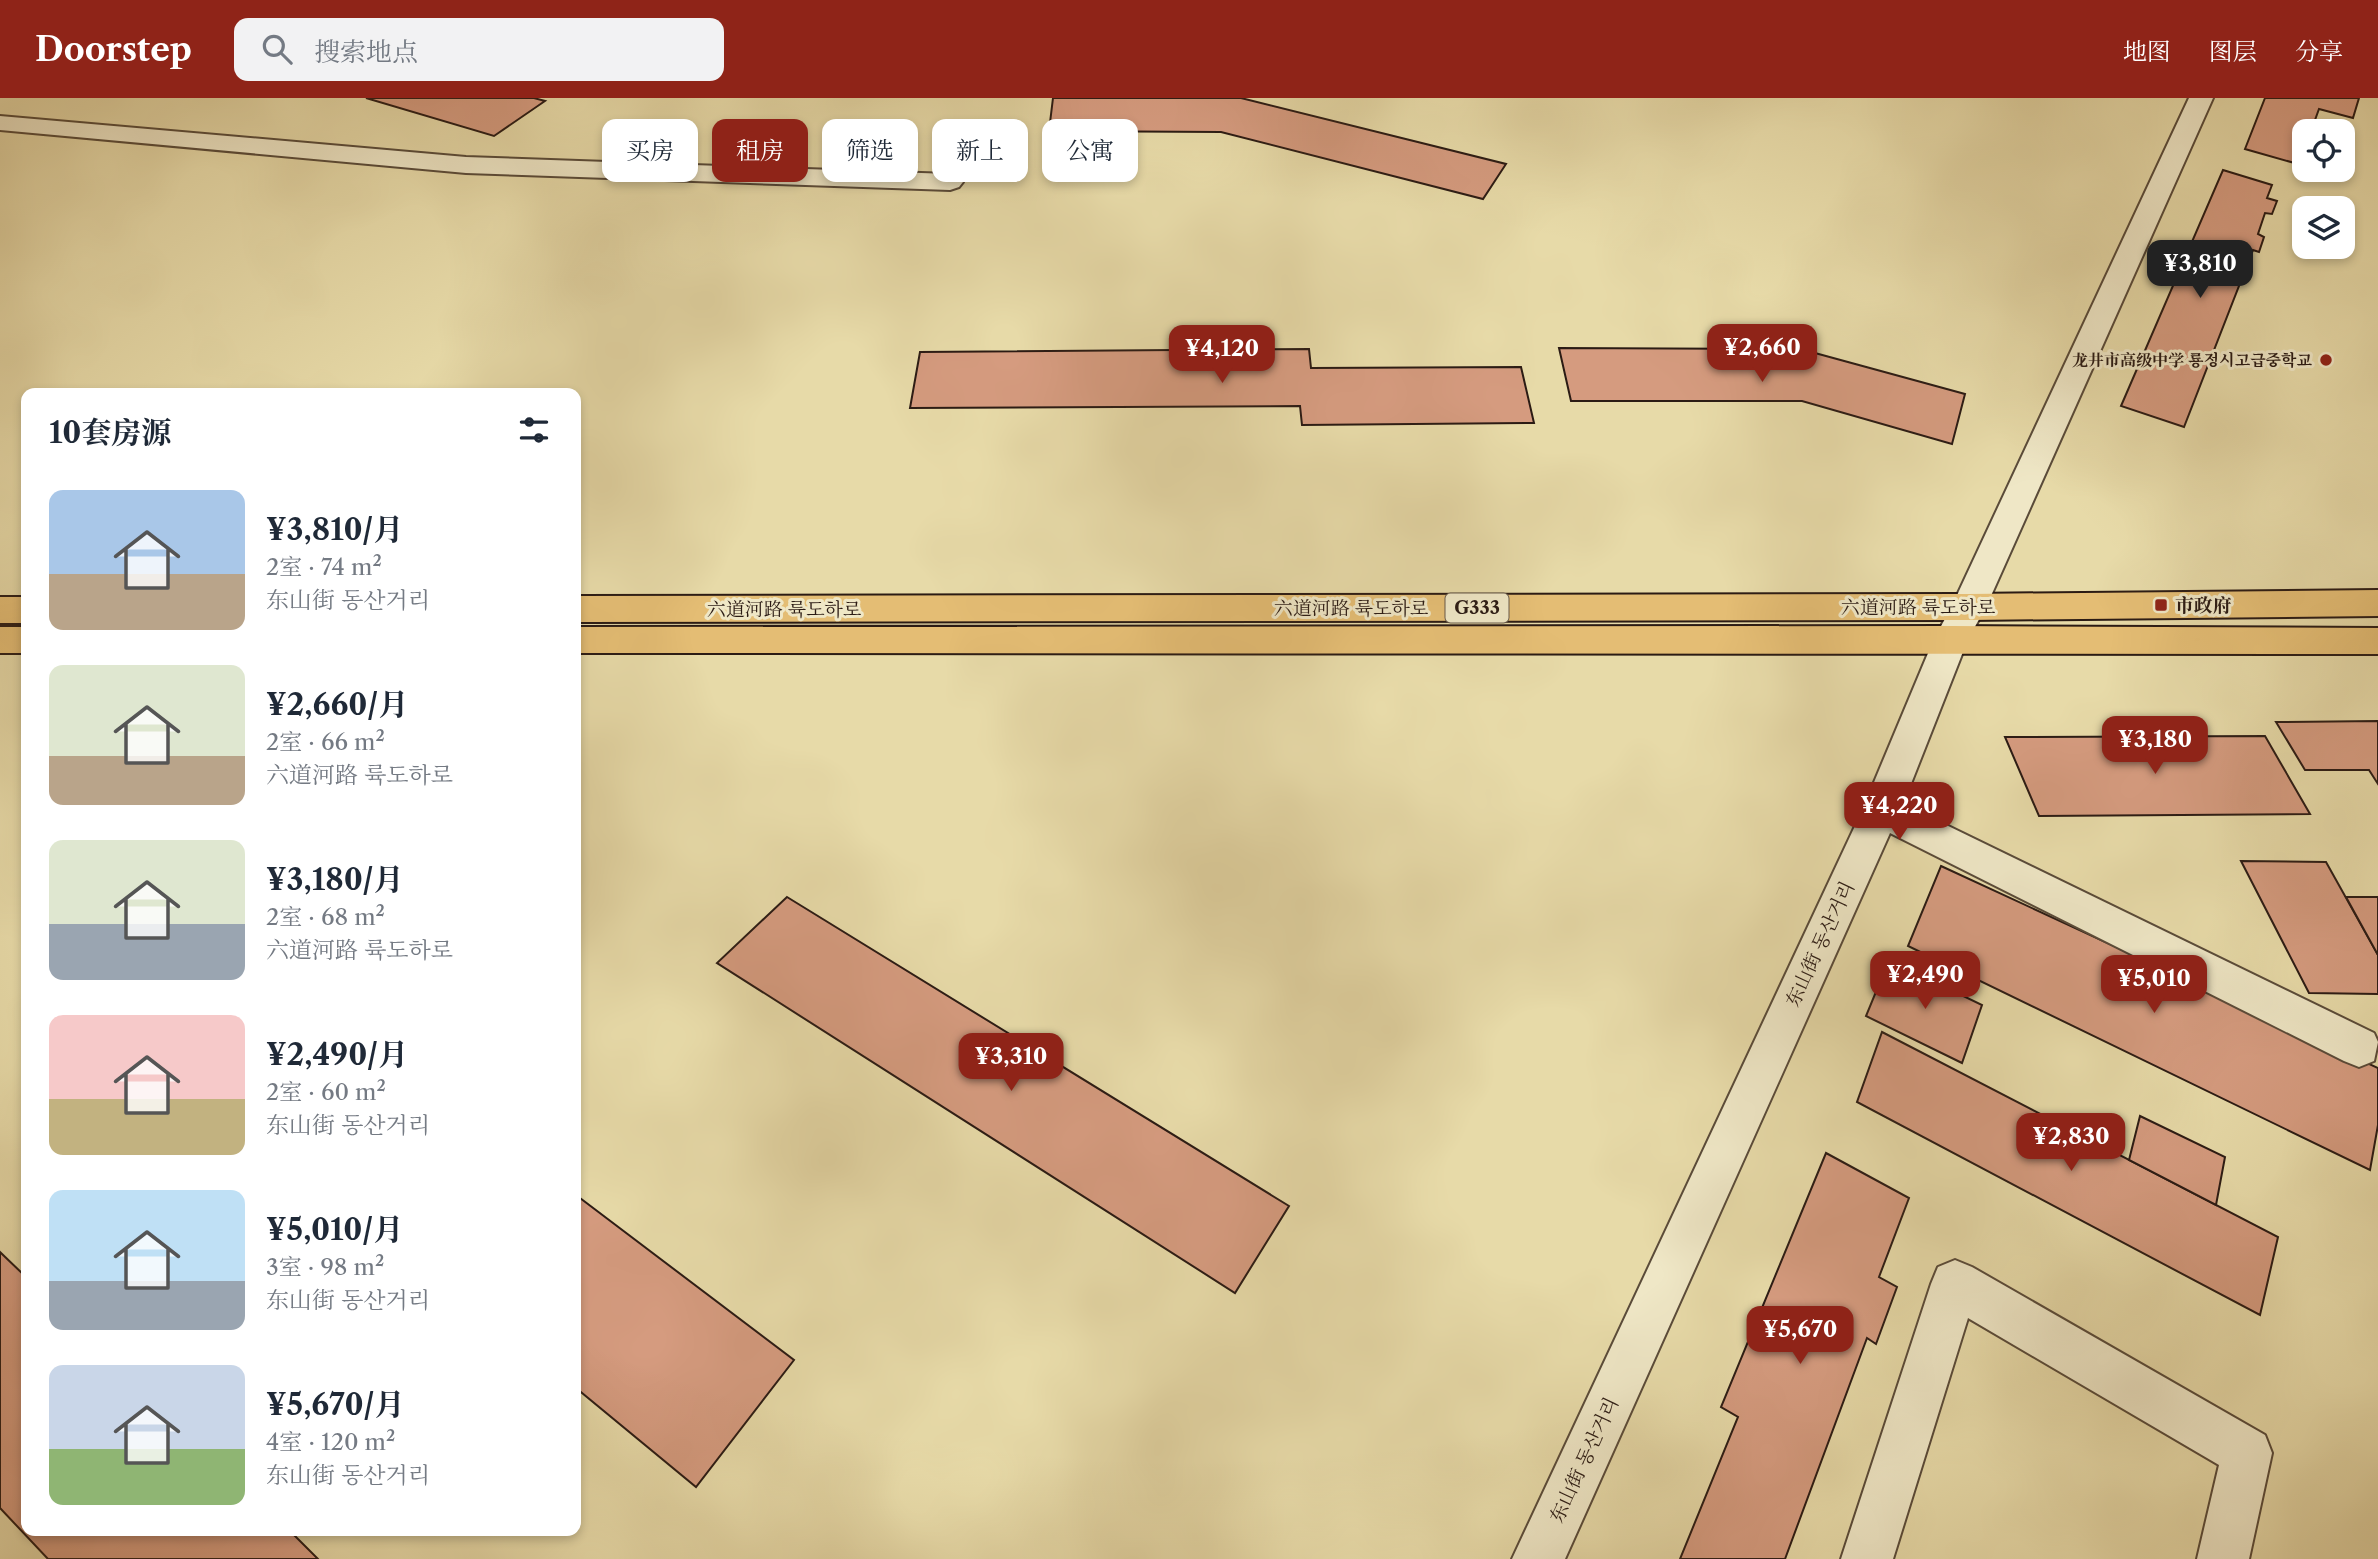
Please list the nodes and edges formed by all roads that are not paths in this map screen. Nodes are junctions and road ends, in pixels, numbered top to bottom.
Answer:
1 (2201, 98) edge
2 (0, 123) edge
3 (932, 181) edge
4 (2378, 603) edge
5 (581, 609) edge
6 (0, 610) edge
7 (21, 610) edge
8 (1960, 623) junction
9 (0, 640) edge
10 (21, 640) edge
11 (581, 640) edge
12 (2378, 642) edge
13 (1881, 811) junction
14 (2359, 1047) dead end
15 (1538, 1559) edge
16 (1867, 1559) edge
17 (2223, 1559) edge

1 - 8 street, 东山街 동산거리
2 - 3 street
4 - 8 highway, 六道河路 륙도하로 / G333
5 - 8 highway, 六道河路 륙도하로 / G333
6 - 7 highway
8 - 11 highway, 六道河路 륙도하로 / G333
8 - 12 highway, 六道河路 륙도하로 / G333
8 - 13 street, 东山街 동산거리
9 - 10 highway
13 - 14 street
13 - 15 street, 东山街 동산거리
16 - 17 street

